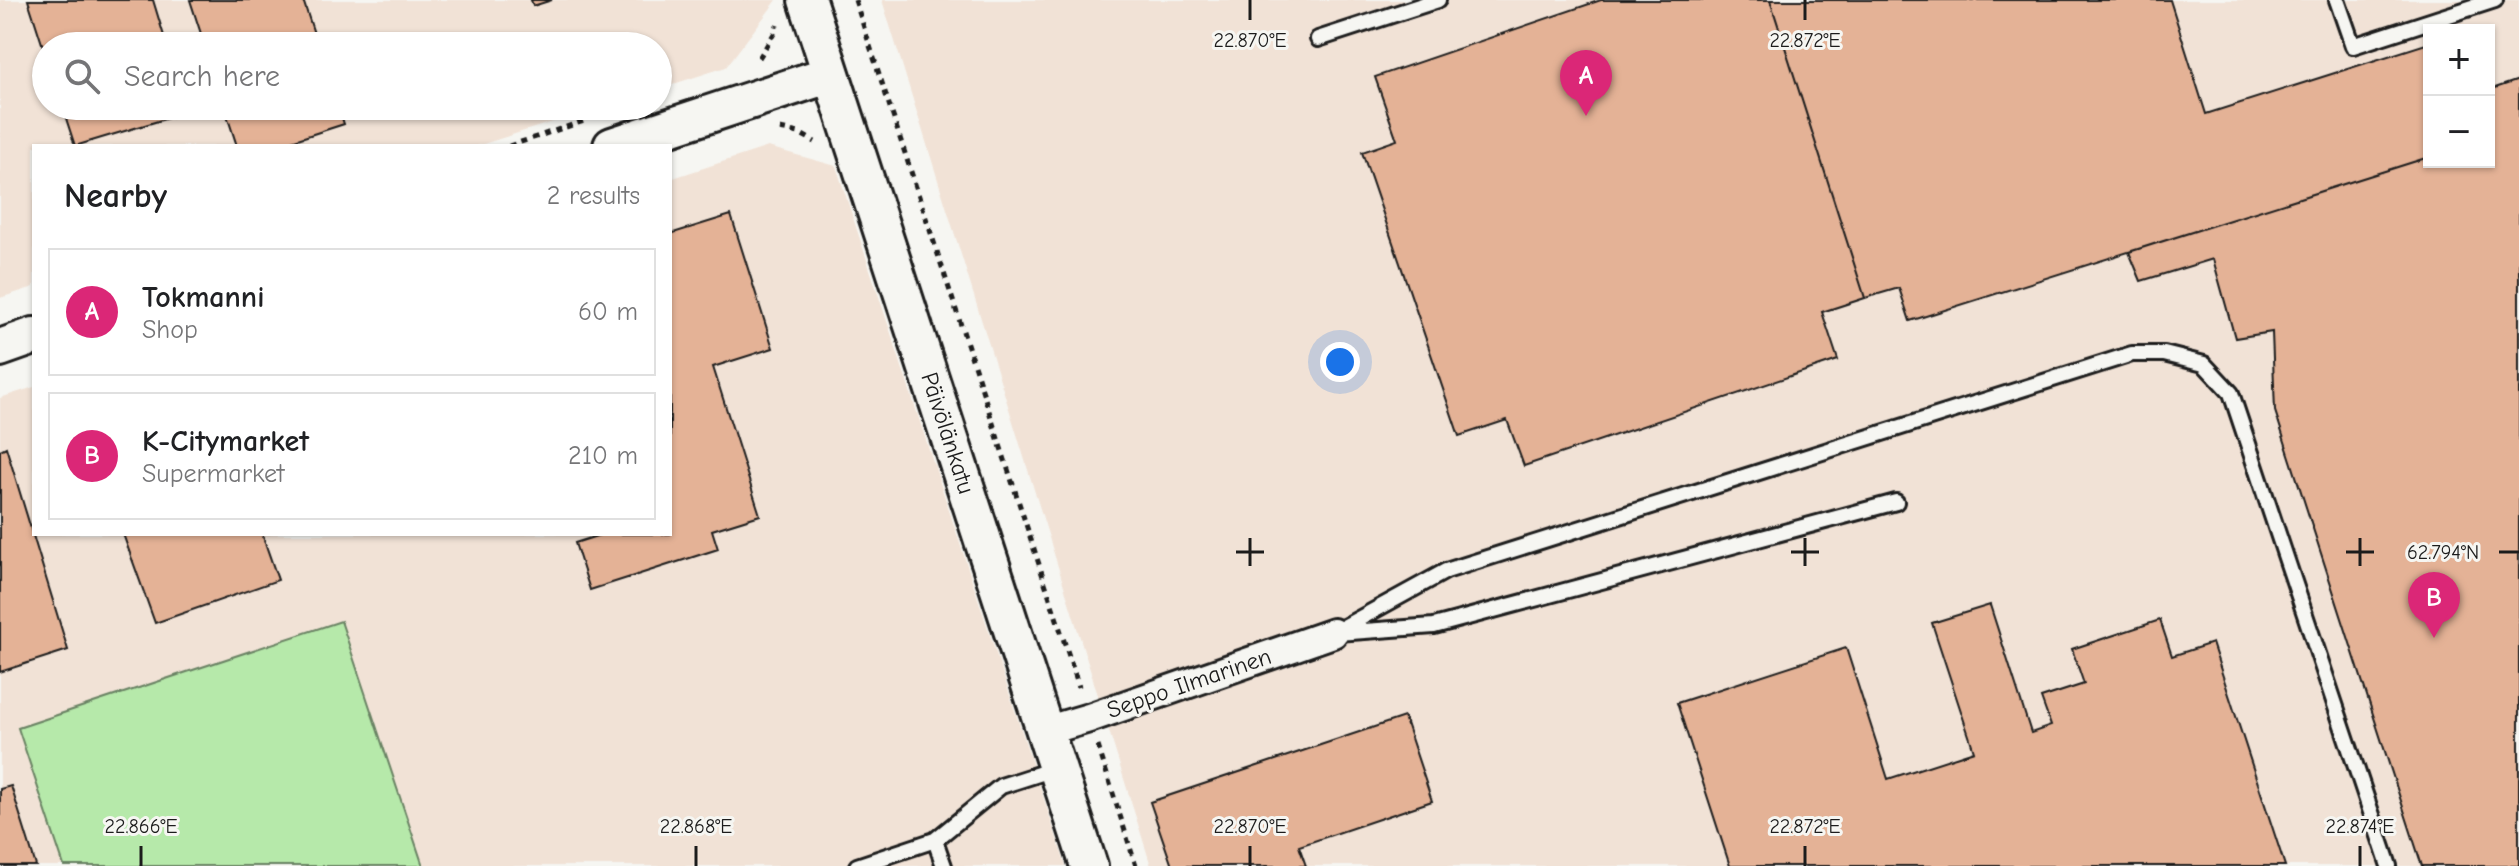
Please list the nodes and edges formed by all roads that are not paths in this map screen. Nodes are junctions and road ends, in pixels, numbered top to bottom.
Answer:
1 (1438, 0) edge
2 (2337, 0) edge
3 (2495, 0) edge
4 (808, 3) edge
5 (1318, 39) dead end
6 (831, 74) junction
7 (618, 144) edge
8 (32, 337) edge
9 (0, 348) edge
10 (1896, 502) dead end
11 (1333, 633) junction
12 (1045, 731) junction
13 (1057, 768) junction
14 (935, 840) junction
15 (857, 866) edge
16 (944, 866) edge
17 (1089, 866) edge
18 (2389, 866) edge

1 - 5 lane
2 - 3 lane
4 - 6 street, Päivölänkatu
6 - 7 street
6 - 12 street, Päivölänkatu
8 - 9 street
10 - 11 lane
11 - 12 street, Seppo Ilmarinen
11 - 18 lane
12 - 13 street, Päivölänkatu
13 - 14 lane
13 - 17 street, Päivölänkatu
14 - 15 lane
14 - 16 lane

